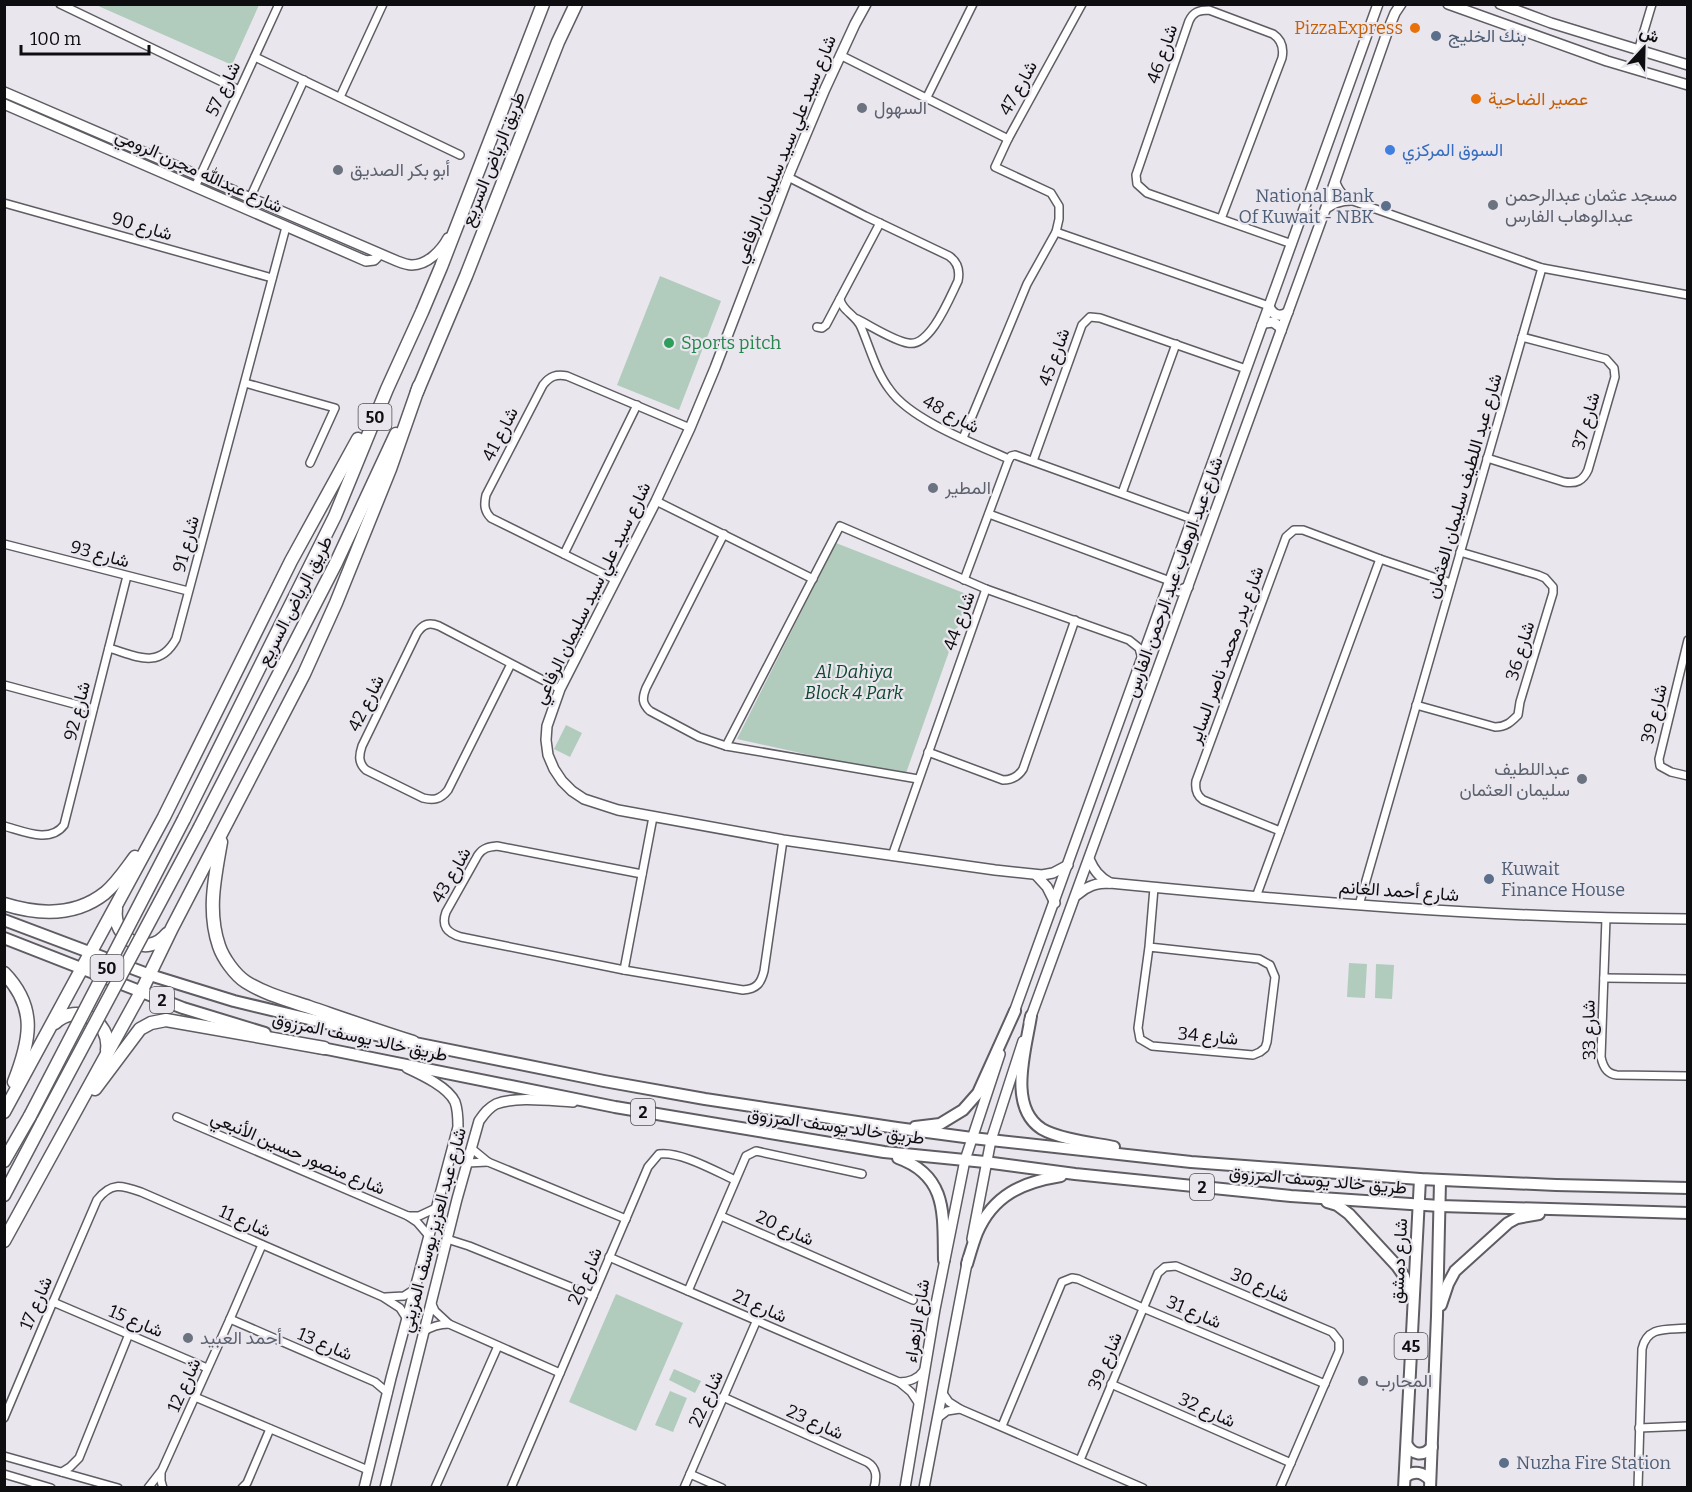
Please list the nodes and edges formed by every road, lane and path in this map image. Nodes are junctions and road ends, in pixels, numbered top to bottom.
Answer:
1 (60, 4) edge
2 (279, 4) edge
3 (383, 4) edge
4 (543, 4) edge
5 (576, 4) edge
6 (866, 4) edge
7 (973, 4) edge
8 (1082, 4) edge
9 (1378, 4) edge
10 (1401, 4) edge
11 (1449, 4) edge
12 (1500, 4) edge
13 (1652, 4) edge
14 (1525, 14) junction
15 (1372, 22) junction
16 (1551, 23) junction
17 (1388, 30) junction
18 (1517, 30) junction
19 (1547, 41) junction
20 (1638, 51) junction
21 (840, 55) junction
22 (255, 57) junction
23 (1688, 64) edge
24 (304, 80) junction
25 (1688, 85) edge
26 (239, 90) junction
27 (4, 92) edge
28 (340, 97) junction
29 (927, 97) junction
30 (4, 104) edge
31 (1008, 139) junction
32 (460, 154) dead end
33 (200, 177) junction
34 (788, 177) junction
35 (1335, 180) junction
36 (195, 187) junction
37 (468, 195) junction
38 (250, 198) junction
39 (1353, 201) junction
40 (4, 203) edge
41 (1325, 210) junction
42 (1221, 219) junction
43 (880, 223) junction
44 (286, 227) junction
45 (1056, 232) junction
46 (1292, 244) junction
47 (377, 253) junction
48 (1542, 268) junction
49 (272, 278) junction
50 (1688, 295) edge
51 (840, 299) junction
52 (1269, 306) junction
53 (1288, 312) junction
54 (857, 319) junction
55 (1262, 325) junction
56 (817, 327) dead end
57 (1281, 331) junction
58 (1522, 337) junction
59 (1176, 344) junction
60 (1246, 369) junction
61 (245, 382) junction
62 (419, 386) junction
63 (387, 388) junction
64 (637, 405) junction
65 (690, 428) junction
66 (963, 438) junction
67 (1009, 459) junction
68 (1487, 459) junction
69 (1033, 461) junction
70 (310, 463) dead end
71 (1122, 493) junction
72 (656, 501) junction
73 (989, 514) junction
74 (1191, 519) junction
75 (724, 534) junction
76 (4, 544) edge
77 (1460, 552) junction
78 (564, 554) junction
79 (1380, 559) junction
80 (127, 576) junction
81 (813, 579) junction
82 (616, 580) junction
83 (964, 580) junction
84 (1170, 581) junction
85 (1451, 583) junction
86 (1188, 587) junction
87 (986, 589) junction
88 (188, 591) junction
89 (1162, 606) junction
90 (1180, 610) junction
91 (1075, 620) junction
92 (1151, 634) junction
93 (1129, 640) junction
94 (1688, 640) edge
95 (109, 648) junction
96 (1142, 660) junction
97 (511, 664) junction
98 (4, 685) edge
99 (560, 689) junction
100 (1416, 705) junction
101 (93, 709) junction
102 (726, 746) junction
103 (928, 752) junction
104 (1688, 776) edge
105 (918, 778) junction
106 (164, 817) junction
107 (653, 817) junction
108 (4, 826) edge
109 (223, 828) junction
110 (1280, 831) junction
111 (783, 840) junction
112 (892, 856) junction
113 (1089, 859) junction
114 (1068, 865) junction
115 (642, 873) junction
116 (1036, 875) junction
117 (1110, 883) junction
118 (1154, 888) junction
119 (1076, 896) junction
120 (1256, 897) junction
121 (1055, 903) junction
122 (4, 904) edge
123 (117, 905) junction
124 (1359, 905) junction
125 (1606, 918) junction
126 (1688, 919) edge
127 (4, 920) edge
128 (172, 928) junction
129 (4, 938) edge
130 (1039, 947) junction
131 (1149, 947) junction
132 (90, 953) junction
133 (1054, 953) junction
134 (1033, 964) junction
135 (82, 969) junction
136 (624, 970) junction
137 (1048, 970) junction
138 (4, 973) edge
139 (150, 975) junction
140 (1604, 978) junction
141 (1688, 979) edge
142 (141, 992) junction
143 (1015, 1011) junction
144 (1031, 1016) junction
145 (52, 1026) junction
146 (413, 1042) junction
147 (324, 1048) junction
148 (106, 1055) junction
149 (400, 1064) junction
150 (1688, 1076) edge
151 (4, 1107) edge
152 (615, 1107) junction
153 (4, 1112) edge
154 (177, 1117) dead end
155 (68, 1127) junction
156 (897, 1128) junction
157 (972, 1138) junction
158 (991, 1140) junction
159 (471, 1148) junction
160 (884, 1152) junction
161 (965, 1160) junction
162 (4, 1161) edge
163 (488, 1162) junction
164 (985, 1162) junction
165 (1191, 1162) junction
166 (467, 1163) junction
167 (862, 1174) dead end
168 (1075, 1174) junction
169 (1420, 1179) junction
170 (735, 1180) junction
171 (1440, 1181) junction
172 (1688, 1188) edge
173 (4, 1195) edge
174 (440, 1195) junction
175 (1291, 1196) junction
176 (457, 1199) junction
177 (97, 1200) joint
178 (1419, 1204) junction
179 (1440, 1206) junction
180 (436, 1208) junction
181 (1559, 1210) junction
182 (1688, 1213) edge
183 (408, 1216) junction
184 (721, 1216) junction
185 (626, 1219) junction
186 (429, 1236) junction
187 (447, 1239) junction
188 (4, 1241) edge
189 (262, 1245) junction
190 (423, 1257) junction
191 (609, 1257) junction
192 (944, 1260) junction
193 (441, 1261) junction
194 (967, 1264) junction
195 (1158, 1273) joint
196 (435, 1283) junction
197 (416, 1285) junction
198 (688, 1291) junction
199 (593, 1296) junction
200 (383, 1297) junction
201 (913, 1300) dead end
202 (53, 1302) junction
203 (431, 1302) junction
204 (1143, 1308) junction
205 (1413, 1315) junction
206 (1437, 1316) junction
207 (230, 1319) junction
208 (407, 1319) junction
209 (756, 1322) junction
210 (449, 1324) junction
211 (1688, 1328) edge
212 (423, 1332) junction
213 (129, 1334) junction
214 (498, 1346) junction
215 (207, 1368) junction
216 (926, 1368) junction
217 (560, 1373) junction
218 (391, 1378) junction
219 (375, 1382) junction
220 (900, 1382) junction
221 (1111, 1384) junction
222 (1325, 1384) junction
223 (388, 1392) junction
224 (942, 1392) junction
225 (195, 1397) junction
226 (723, 1397) junction
227 (920, 1405) junction
228 (960, 1408) junction
229 (4, 1418) edge
230 (937, 1418) junction
231 (1002, 1426) junction
232 (1688, 1426) edge
233 (1640, 1428) junction
234 (270, 1429) junction
235 (1407, 1445) junction
236 (1432, 1447) junction
237 (5, 1455) edge
238 (79, 1458) junction
239 (1080, 1460) junction
240 (1291, 1463) junction
241 (909, 1465) junction
242 (928, 1468) junction
243 (162, 1470) junction
244 (368, 1470) junction
245 (62, 1472) junction
246 (4, 1474) edge
247 (690, 1474) junction
248 (87, 1479) junction
249 (1404, 1482) edge
250 (1430, 1484) edge
251 (44, 1486) edge
252 (115, 1487) edge
253 (51, 1488) edge
254 (96, 1488) edge
255 (148, 1488) edge
256 (163, 1488) edge
257 (242, 1488) edge
258 (364, 1488) edge
259 (385, 1488) edge
260 (435, 1488) edge
261 (511, 1488) edge
262 (684, 1488) edge
263 (722, 1488) edge
264 (874, 1488) edge
265 (907, 1488) edge
266 (920, 1488) edge
267 (924, 1488) edge
268 (1143, 1488) edge
269 (1280, 1488) edge
270 (1638, 1488) edge

1 - 26 street
2 - 22 street, شارع 57
3 - 28 street
4 - 37 highway, طريق الرياض السريع / 50
5 - 62 highway, طريق الرياض السريع / 50
6 - 21 street, شارع سيد علي سيد سليمان الرفاعي
7 - 29 street
8 - 31 street, شارع 47
9 - 15 street, شارع عبد الوهاب عبد الرحمن الفارس
10 - 17 street, شارع عبد الوهاب عبد الرحمن الفارس
11 - 18 street
12 - 14 street
13 - 20 street
14 - 16 street
14 - 18 street
15 - 17 street
15 - 46 street, شارع عبد الوهاب عبد الرحمن الفارس
16 - 19 street
16 - 20 street
17 - 35 street, شارع عبد الوهاب عبد الرحمن الفارس
18 - 19 street
19 - 25 street
20 - 23 street
21 - 29 street, شارع 47
21 - 34 street, شارع سيد علي سيد سليمان الرفاعي
22 - 24 street
22 - 26 street, شارع 57
24 - 28 street
24 - 38 street
26 - 33 street, شارع 57
27 - 33 street, شارع عبدالله مجرن الرومي
28 - 32 street
29 - 31 street, شارع 47
30 - 36 street, شارع عبدالله مجرن الرومي
31 - 45 street
33 - 36 street, شارع 57
33 - 38 street, شارع عبدالله مجرن الرومي
34 - 43 street, شارع 48
34 - 65 street, شارع سيد علي سيد سليمان الرفاعي
35 - 39 street
35 - 41 street, شارع عبد الوهاب عبد الرحمن الفارس
36 - 44 street, شارع عبدالله مجرن الرومي
37 - 47 street, شارع عبدالله مجرن الرومي
37 - 63 highway, طريق الرياض السريع / 50
38 - 47 street, شارع عبدالله مجرن الرومي
39 - 41 street
39 - 48 street
40 - 49 street, شارع 90
41 - 53 street, شارع عبد الوهاب عبد الرحمن الفارس
42 - 42 street, شارع 46
42 - 46 street, شارع 46
43 - 51 street
43 - 54 street, شارع 48
44 - 47 street, شارع عبدالله مجرن الرومي
44 - 49 street, شارع 91
45 - 52 street
45 - 66 street
46 - 52 street, شارع عبد الوهاب عبد الرحمن الفارس
48 - 50 street
48 - 58 street, شارع عبد اللطيف سليمان العثمان
49 - 61 street, شارع 91
51 - 54 street, شارع 48
51 - 56 street
52 - 53 street
52 - 55 street, شارع عبد الوهاب عبد الرحمن الفارس
53 - 57 street, شارع عبد الوهاب عبد الرحمن الفارس
54 - 66 street, شارع 48
55 - 57 street
55 - 60 street, شارع عبد الوهاب عبد الرحمن الفارس
57 - 86 street, شارع عبد الوهاب عبد الرحمن الفارس
58 - 68 street, شارع عبد اللطيف سليمان العثمان
58 - 68 street, شارع 37
59 - 60 street, شارع 45
59 - 69 street, شارع 45
59 - 71 street
60 - 74 street, شارع عبد الوهاب عبد الرحمن الفارس
61 - 70 street
61 - 88 street, شارع 91
62 - 109 highway
62 - 173 highway, طريق الرياض السريع / 50, bridge
63 - 106 highway
63 - 162 highway, طريق الرياض السريع / 50, bridge
64 - 65 street, شارع 41
64 - 78 street
64 - 78 street, شارع 41
65 - 72 street, شارع سيد علي سيد سليمان الرفاعي
66 - 67 street, شارع 48
67 - 69 street
67 - 73 street
68 - 77 street, شارع عبد اللطيف سليمان العثمان
69 - 71 street
71 - 74 street
72 - 75 street
72 - 82 street, شارع سيد علي سيد سليمان الرفاعي
73 - 83 street
73 - 84 street
74 - 84 street, شارع عبد الوهاب عبد الرحمن الفارس
75 - 81 street
75 - 102 street
76 - 80 street, شارع 93
77 - 85 street, شارع عبد اللطيف سليمان العثمان
77 - 100 street, شارع 36
78 - 82 street, شارع 41
79 - 85 street, شارع بدر محمد ناصر الساير
79 - 110 street
79 - 110 street, شارع بدر محمد ناصر الساير
80 - 88 street, شارع 93
80 - 95 street, شارع 92
81 - 83 street
81 - 102 street
82 - 99 street, شارع سيد علي سيد سليمان الرفاعي
83 - 87 street
84 - 86 street
84 - 89 street, شارع عبد الوهاب عبد الرحمن الفارس
85 - 100 street, شارع عبد اللطيف سليمان العثمان
86 - 90 street, شارع عبد الوهاب عبد الرحمن الفارس
87 - 91 street, شارع 44
87 - 103 street, شارع 44
88 - 95 street, شارع 91
89 - 90 street
89 - 92 street, شارع عبد الوهاب عبد الرحمن الفارس
90 - 113 street, شارع عبد الوهاب عبد الرحمن الفارس
91 - 93 street, شارع 44
91 - 103 street
92 - 93 street
92 - 96 street, شارع عبد الوهاب عبد الرحمن الفارس
93 - 96 street
94 - 104 street, شارع 39
95 - 101 street, شارع 92
96 - 114 street, شارع عبد الوهاب عبد الرحمن الفارس
97 - 97 street, شارع 42
97 - 99 street, شارع 42
98 - 101 street
99 - 107 street, شارع سيد علي سيد سليمان الرفاعي
100 - 124 street, شارع عبد اللطيف سليمان العثمان
101 - 108 street, شارع 92
102 - 105 street
103 - 105 street, شارع 44
105 - 112 street, شارع 44
106 - 122 highway
106 - 123 highway
107 - 111 street, شارع سيد علي سيد سليمان الرفاعي
107 - 115 street
109 - 128 highway
109 - 146 highway
110 - 120 street
111 - 112 street, شارع سيد علي سيد سليمان الرفاعي
111 - 136 street, شارع 43
112 - 116 street, شارع سيد علي سيد سليمان الرفاعي
113 - 117 street
113 - 119 street, شارع عبد الوهاب عبد الرحمن الفارس
114 - 116 street, شارع سيد علي سيد سليمان الرفاعي
114 - 121 street, شارع عبد الوهاب عبد الرحمن الفارس
115 - 136 street
115 - 136 street, شارع 43
116 - 121 street
117 - 118 street, شارع أحمد الغانم
117 - 119 street, شارع أحمد الغانم
118 - 120 street, شارع أحمد الغانم
118 - 131 street, شارع 34
119 - 133 street, شارع عبد الوهاب عبد الرحمن الفارس
120 - 124 street, شارع أحمد الغانم
121 - 130 street, شارع عبد الوهاب عبد الرحمن الفارس
123 - 128 highway
123 - 132 highway
124 - 125 street, شارع أحمد الغانم
125 - 126 street, شارع أحمد الغانم
125 - 140 street, شارع 33
127 - 132 main road, طريق خالد يوسف المرزوق / 2
128 - 139 highway
129 - 135 main road, طريق خالد يوسف المرزوق / 2
130 - 133 street
130 - 134 street, شارع عبد الوهاب عبد الرحمن الفارس
131 - 131 street, شارع 34
132 - 135 highway
132 - 139 main road, طريق خالد يوسف المرزوق / 2
133 - 137 street, شارع عبد الوهاب عبد الرحمن الفارس
134 - 137 street
134 - 143 street, شارع عبد الوهاب عبد الرحمن الفارس
135 - 142 main road, طريق خالد يوسف المرزوق / 2
135 - 145 highway
137 - 144 street, شارع عبد الوهاب عبد الرحمن الفارس
138 - 151 highway
139 - 142 highway
139 - 146 main road, طريق خالد يوسف المرزوق / 2
140 - 141 street, شارع 33
140 - 150 street, شارع 33
142 - 147 main road, طريق خالد يوسف المرزوق / 2
142 - 148 highway
143 - 156 main road
143 - 157 street, شارع عبد الوهاب عبد الرحمن الفارس
144 - 158 street, شارع عبد الوهاب عبد الرحمن الفارس
144 - 165 main road
145 - 148 highway
145 - 153 highway
146 - 156 main road, طريق خالد يوسف المرزوق / 2
147 - 149 main road, طريق خالد يوسف المرزوق / 2
147 - 155 highway
148 - 155 highway
149 - 152 main road, طريق خالد يوسف المرزوق / 2
149 - 174 street, شارع عبد العزيز يوسف المزيني
152 - 159 street, شارع عبد العزيز يوسف المزيني
152 - 160 main road, طريق خالد يوسف المرزوق / 2
154 - 183 street, شارع منصور حسين الأنبعي
155 - 188 highway
156 - 157 main road, طريق خالد يوسف المرزوق / 2
157 - 158 main road, طريق خالد يوسف المرزوق / 2
157 - 161 street, شارع عبد الوهاب عبد الرحمن الفارس
158 - 164 street, شارع عبد الوهاب عبد الرحمن الفارس
158 - 165 main road, طريق خالد يوسف المرزوق / 2
159 - 163 street
159 - 166 street, شارع عبد العزيز يوسف المزيني
160 - 161 main road, طريق خالد يوسف المرزوق / 2
160 - 192 main road
161 - 164 main road, طريق خالد يوسف المرزوق / 2
161 - 192 street, شارع الزهراء
163 - 166 street
163 - 185 street
164 - 168 main road, طريق خالد يوسف المرزوق / 2
164 - 194 street, شارع الزهراء
165 - 169 main road, طريق خالد يوسف المرزوق / 2
166 - 176 street, شارع عبد العزيز يوسف المزيني
167 - 170 street
168 - 175 main road, طريق خالد يوسف المرزوق / 2
168 - 194 main road
169 - 171 main road, طريق خالد يوسف المرزوق / 2
169 - 178 main road, شارع دمشق / 45
170 - 184 street
170 - 185 street, شارع 26
171 - 172 main road, طريق خالد يوسف المرزوق / 2
171 - 179 main road, 45
174 - 176 street
174 - 180 street, شارع عبد العزيز يوسف المزيني
175 - 178 main road, طريق خالد يوسف المرزوق / 2
175 - 205 main road
176 - 187 street, شارع عبد العزيز يوسف المزيني
177 - 189 street, شارع 11
177 - 202 street, شارع 17
178 - 179 main road, طريق خالد يوسف المرزوق / 2
178 - 205 main road, شارع دمشق / 45
179 - 181 main road, طريق خالد يوسف المرزوق / 2
179 - 206 main road, 45
180 - 183 street
180 - 186 street, شارع عبد العزيز يوسف المزيني
181 - 182 main road, طريق خالد يوسف المرزوق / 2
181 - 206 main road
183 - 186 street, شارع منصور حسين الأنبعي
184 - 198 street
184 - 201 street, شارع 20
185 - 191 street, شارع 26
186 - 190 street, شارع عبد العزيز يوسف المزيني
187 - 193 street, شارع عبد العزيز يوسف المزيني
187 - 199 street
189 - 200 street, شارع 11
189 - 207 street, شارع 12
190 - 193 street
190 - 197 street, شارع عبد العزيز يوسف المزيني
191 - 198 street, شارع 21
191 - 199 street, شارع 26
192 - 216 street, شارع الزهراء
193 - 196 street, شارع عبد العزيز يوسف المزيني
194 - 224 street, شارع الزهراء
195 - 204 street, شارع 39
195 - 222 street, شارع 30
196 - 197 street
196 - 203 street, شارع عبد العزيز يوسف المزيني
197 - 200 street
197 - 208 street, شارع عبد العزيز يوسف المزيني
198 - 209 street, شارع 21
199 - 217 street, شارع 26
200 - 208 street, شارع 11
202 - 213 street, شارع 15
202 - 229 street, شارع 17
203 - 210 street
203 - 212 street, شارع عبد العزيز يوسف المزيني
204 - 221 street, شارع 39
204 - 222 street, شارع 31
204 - 231 street, شارع 31
205 - 235 main road, شارع دمشق / 45
206 - 236 main road, 45
207 - 215 street, شارع 12
207 - 219 street, شارع 13
208 - 218 street, شارع عبد العزيز يوسف المزيني
209 - 220 street, شارع 21
209 - 226 street, شارع 22
210 - 212 street
210 - 214 street
211 - 233 street
212 - 259 street, شارع عبد العزيز يوسف المزيني
213 - 215 street, شارع 15
213 - 238 street
214 - 217 street
214 - 260 street
215 - 225 street, شارع 12
216 - 220 street
216 - 227 street, شارع الزهراء
217 - 261 street, شارع 26
218 - 219 street
218 - 223 street, شارع عبد العزيز يوسف المزيني
219 - 223 street, شارع 13
220 - 227 street, شارع 21
221 - 239 street, شارع 39
221 - 240 street, شارع 32
222 - 240 street
223 - 244 street, شارع عبد العزيز يوسف المزيني
224 - 228 street
224 - 230 street, شارع الزهراء
225 - 234 street
225 - 243 street, شارع 12
226 - 247 street, شارع 22
226 - 264 street, شارع 23
227 - 241 street, شارع الزهراء
228 - 230 street
228 - 231 street
230 - 242 street, شارع الزهراء
231 - 239 street
232 - 233 street
233 - 270 street
234 - 244 street
234 - 257 street
235 - 236 main road
235 - 249 main road, شارع دمشق / 45
236 - 250 main road, 45
237 - 245 street
238 - 245 street
238 - 248 street
239 - 268 street
240 - 269 street
241 - 242 street
241 - 265 street, شارع الزهراء
242 - 267 street, شارع الزهراء
243 - 255 street, شارع 12
243 - 256 street, شارع 12
244 - 258 street, شارع عبد العزيز يوسف المزيني
245 - 248 street
246 - 251 street
247 - 262 street, شارع 22
247 - 263 street
248 - 252 street
248 - 254 street
249 - 250 main road
251 - 253 street
265 - 266 street

